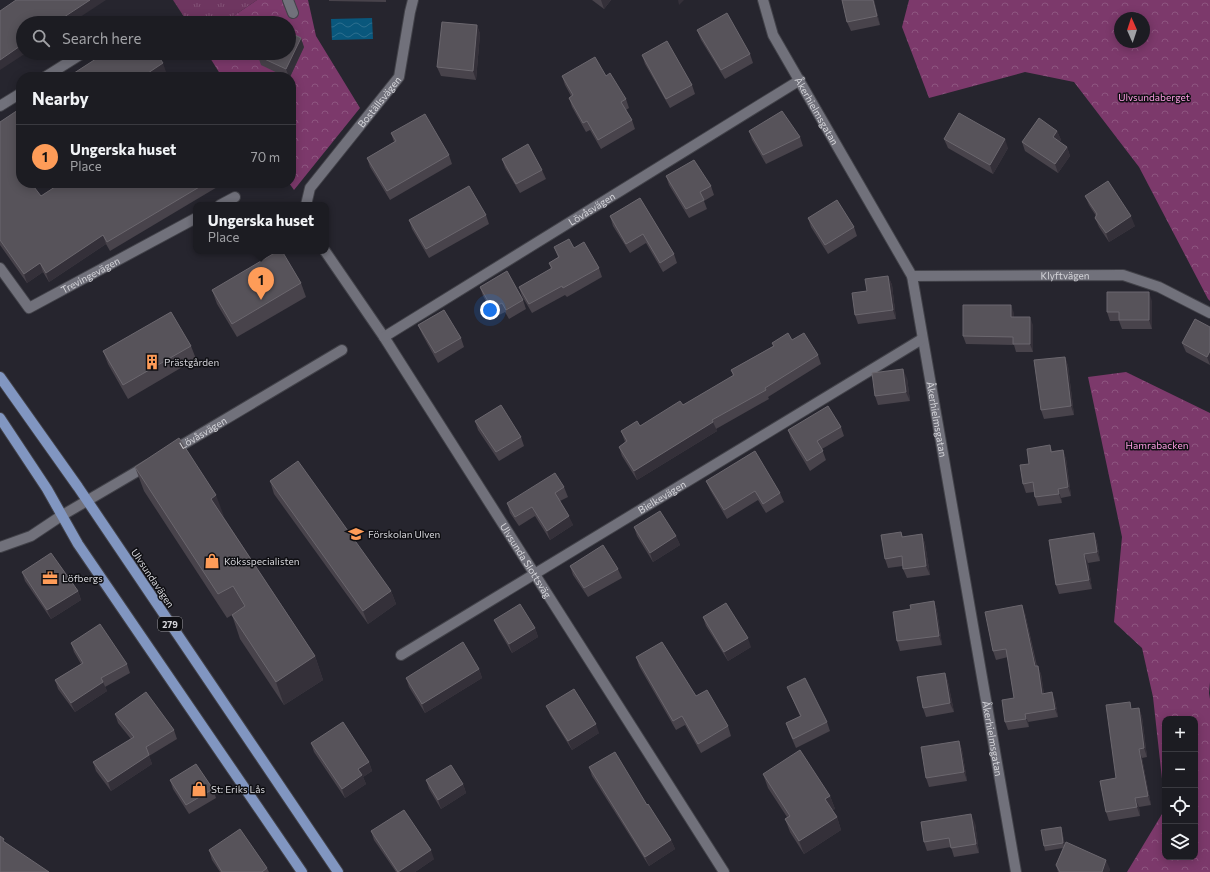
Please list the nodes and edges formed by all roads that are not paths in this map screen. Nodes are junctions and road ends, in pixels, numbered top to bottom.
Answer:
1 (288, 0) edge
2 (413, 0) edge
3 (763, 0) edge
4 (293, 13) dead end
5 (72, 60) edge
6 (53, 72) edge
7 (800, 80) junction
8 (16, 96) edge
9 (0, 106) edge
10 (235, 197) dead end
11 (226, 202) edge
12 (307, 202) edge
13 (193, 220) edge
14 (327, 254) edge
15 (0, 268) edge
16 (912, 276) junction
17 (1210, 314) edge
18 (384, 337) junction
19 (922, 339) junction
20 (342, 350) dead end
21 (0, 377) edge
22 (0, 418) edge
23 (86, 501) junction
24 (61, 516) junction
25 (0, 547) edge
26 (535, 575) junction
27 (401, 655) dead end
28 (302, 872) edge
29 (338, 872) edge
30 (724, 872) edge
31 (1016, 872) edge

1 - 4 street
2 - 12 street, Boställsvägen
3 - 7 street, Åkerhielmsgatan
5 - 6 street
7 - 16 street, Åkerhielmsgatan
7 - 18 street, Lövåsvägen
8 - 9 street
10 - 11 street
13 - 15 street, Trevingevägen
14 - 18 street, Ulvsunda Slottsväg
16 - 17 street, Klyftvägen
16 - 19 street, Åkerhielmsgatan
18 - 26 street, Ulvsunda Slottsväg
19 - 26 street, Bielkevägen
19 - 31 street, Åkerhielmsgatan
20 - 23 street, Lövåsvägen
21 - 23 main road, Ulvsundavägen / 279
22 - 24 main road
23 - 24 street, Lövåsvägen
23 - 29 main road, Ulvsundavägen / 279
24 - 25 street, Lövåsvägen
24 - 28 main road
26 - 27 street, Bielkevägen
26 - 30 street, Ulvsunda Slottsväg

